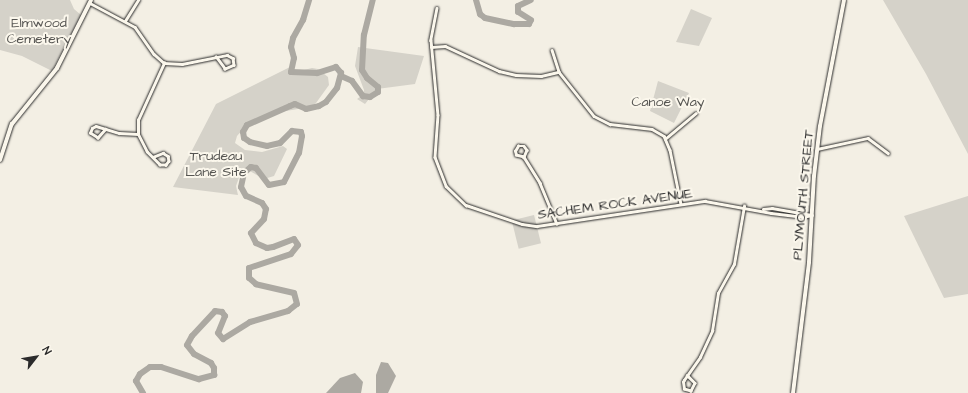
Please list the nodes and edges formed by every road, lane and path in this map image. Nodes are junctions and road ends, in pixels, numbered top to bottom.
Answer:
1 (138, 0) edge
2 (844, 0) edge
3 (91, 2) edge
4 (437, 8) dead end
5 (126, 20) junction
6 (431, 47) junction
7 (552, 50) dead end
8 (216, 57) junction
9 (164, 63) junction
10 (558, 72) junction
11 (696, 113) dead end
12 (106, 129) junction
13 (138, 134) junction
14 (665, 138) junction
15 (817, 149) junction
16 (888, 153) dead end
17 (153, 156) junction
18 (524, 157) junction
19 (0, 160) edge
20 (681, 204) junction
21 (744, 206) junction
22 (763, 210) junction
23 (812, 215) junction
24 (557, 224) junction
25 (687, 375) junction
26 (793, 393) edge

1 - 5 street
2 - 15 main road, PLYMOUTH STREET
3 - 5 street
3 - 19 main road
4 - 6 street, SACHEM ROCK AVENUE
5 - 9 street
6 - 10 street
6 - 24 street, SACHEM ROCK AVENUE
7 - 10 street
8 - 8 street
8 - 9 street
9 - 13 street
10 - 14 street
11 - 14 street
12 - 12 street
12 - 13 street
13 - 17 street
14 - 20 street
15 - 16 street
15 - 23 main road, PLYMOUTH STREET
17 - 17 street
18 - 18 street
18 - 24 street
20 - 21 street, SACHEM ROCK AVENUE
20 - 24 street, SACHEM ROCK AVENUE
21 - 22 street, SACHEM ROCK AVENUE
21 - 25 street
22 - 23 street, SACHEM ROCK AVENUE
22 - 23 street, SACHEM ROCK AVENUE
23 - 26 main road, PLYMOUTH STREET
25 - 25 street

